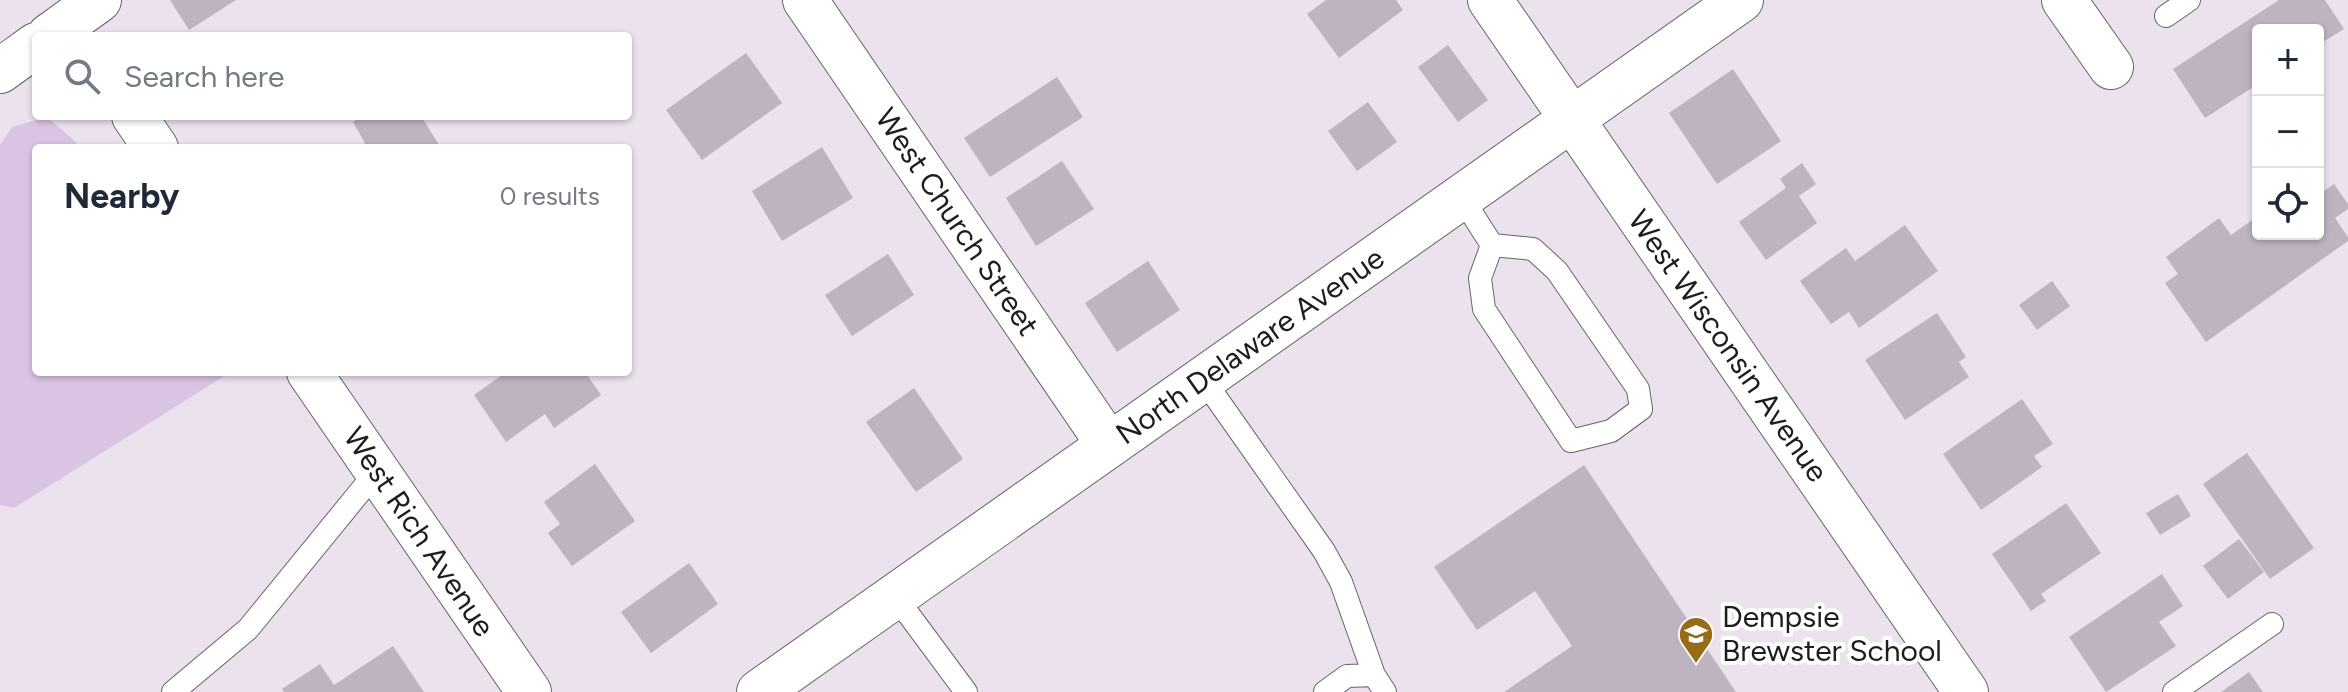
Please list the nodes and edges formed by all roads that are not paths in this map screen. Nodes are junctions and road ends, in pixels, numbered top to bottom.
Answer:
1 (805, 0) edge
2 (1490, 0) edge
3 (1741, 0) edge
4 (2064, 0) edge
5 (2189, 0) edge
6 (2166, 16) dead end
7 (32, 47) edge
8 (2111, 67) dead end
9 (0, 71) edge
10 (137, 120) edge
11 (1573, 121) junction
12 (153, 144) edge
13 (1462, 198) junction
14 (1492, 245) junction
15 (312, 376) edge
16 (1203, 379) junction
17 (1109, 445) junction
18 (377, 471) junction
19 (895, 596) junction
20 (2272, 624) dead end
21 (1379, 683) edge
22 (1954, 688) edge
23 (173, 692) edge
24 (529, 692) edge
25 (759, 692) edge
26 (966, 692) edge
27 (1325, 692) edge
28 (2174, 692) edge

1 - 17 street, West Church Street
2 - 11 street, West Wisconsin Avenue
3 - 11 street, North Delaware Avenue
4 - 8 street
5 - 6 lane
7 - 9 street
10 - 12 street
11 - 13 street, North Delaware Avenue
11 - 22 street, West Wisconsin Avenue
13 - 14 lane
13 - 16 street, North Delaware Avenue
14 - 14 lane
15 - 18 street, West Rich Avenue
16 - 17 street, North Delaware Avenue
16 - 21 lane
17 - 19 street, North Delaware Avenue
18 - 23 lane
18 - 24 street, West Rich Avenue
19 - 25 street, North Delaware Avenue
19 - 26 lane
20 - 28 lane
21 - 27 lane

